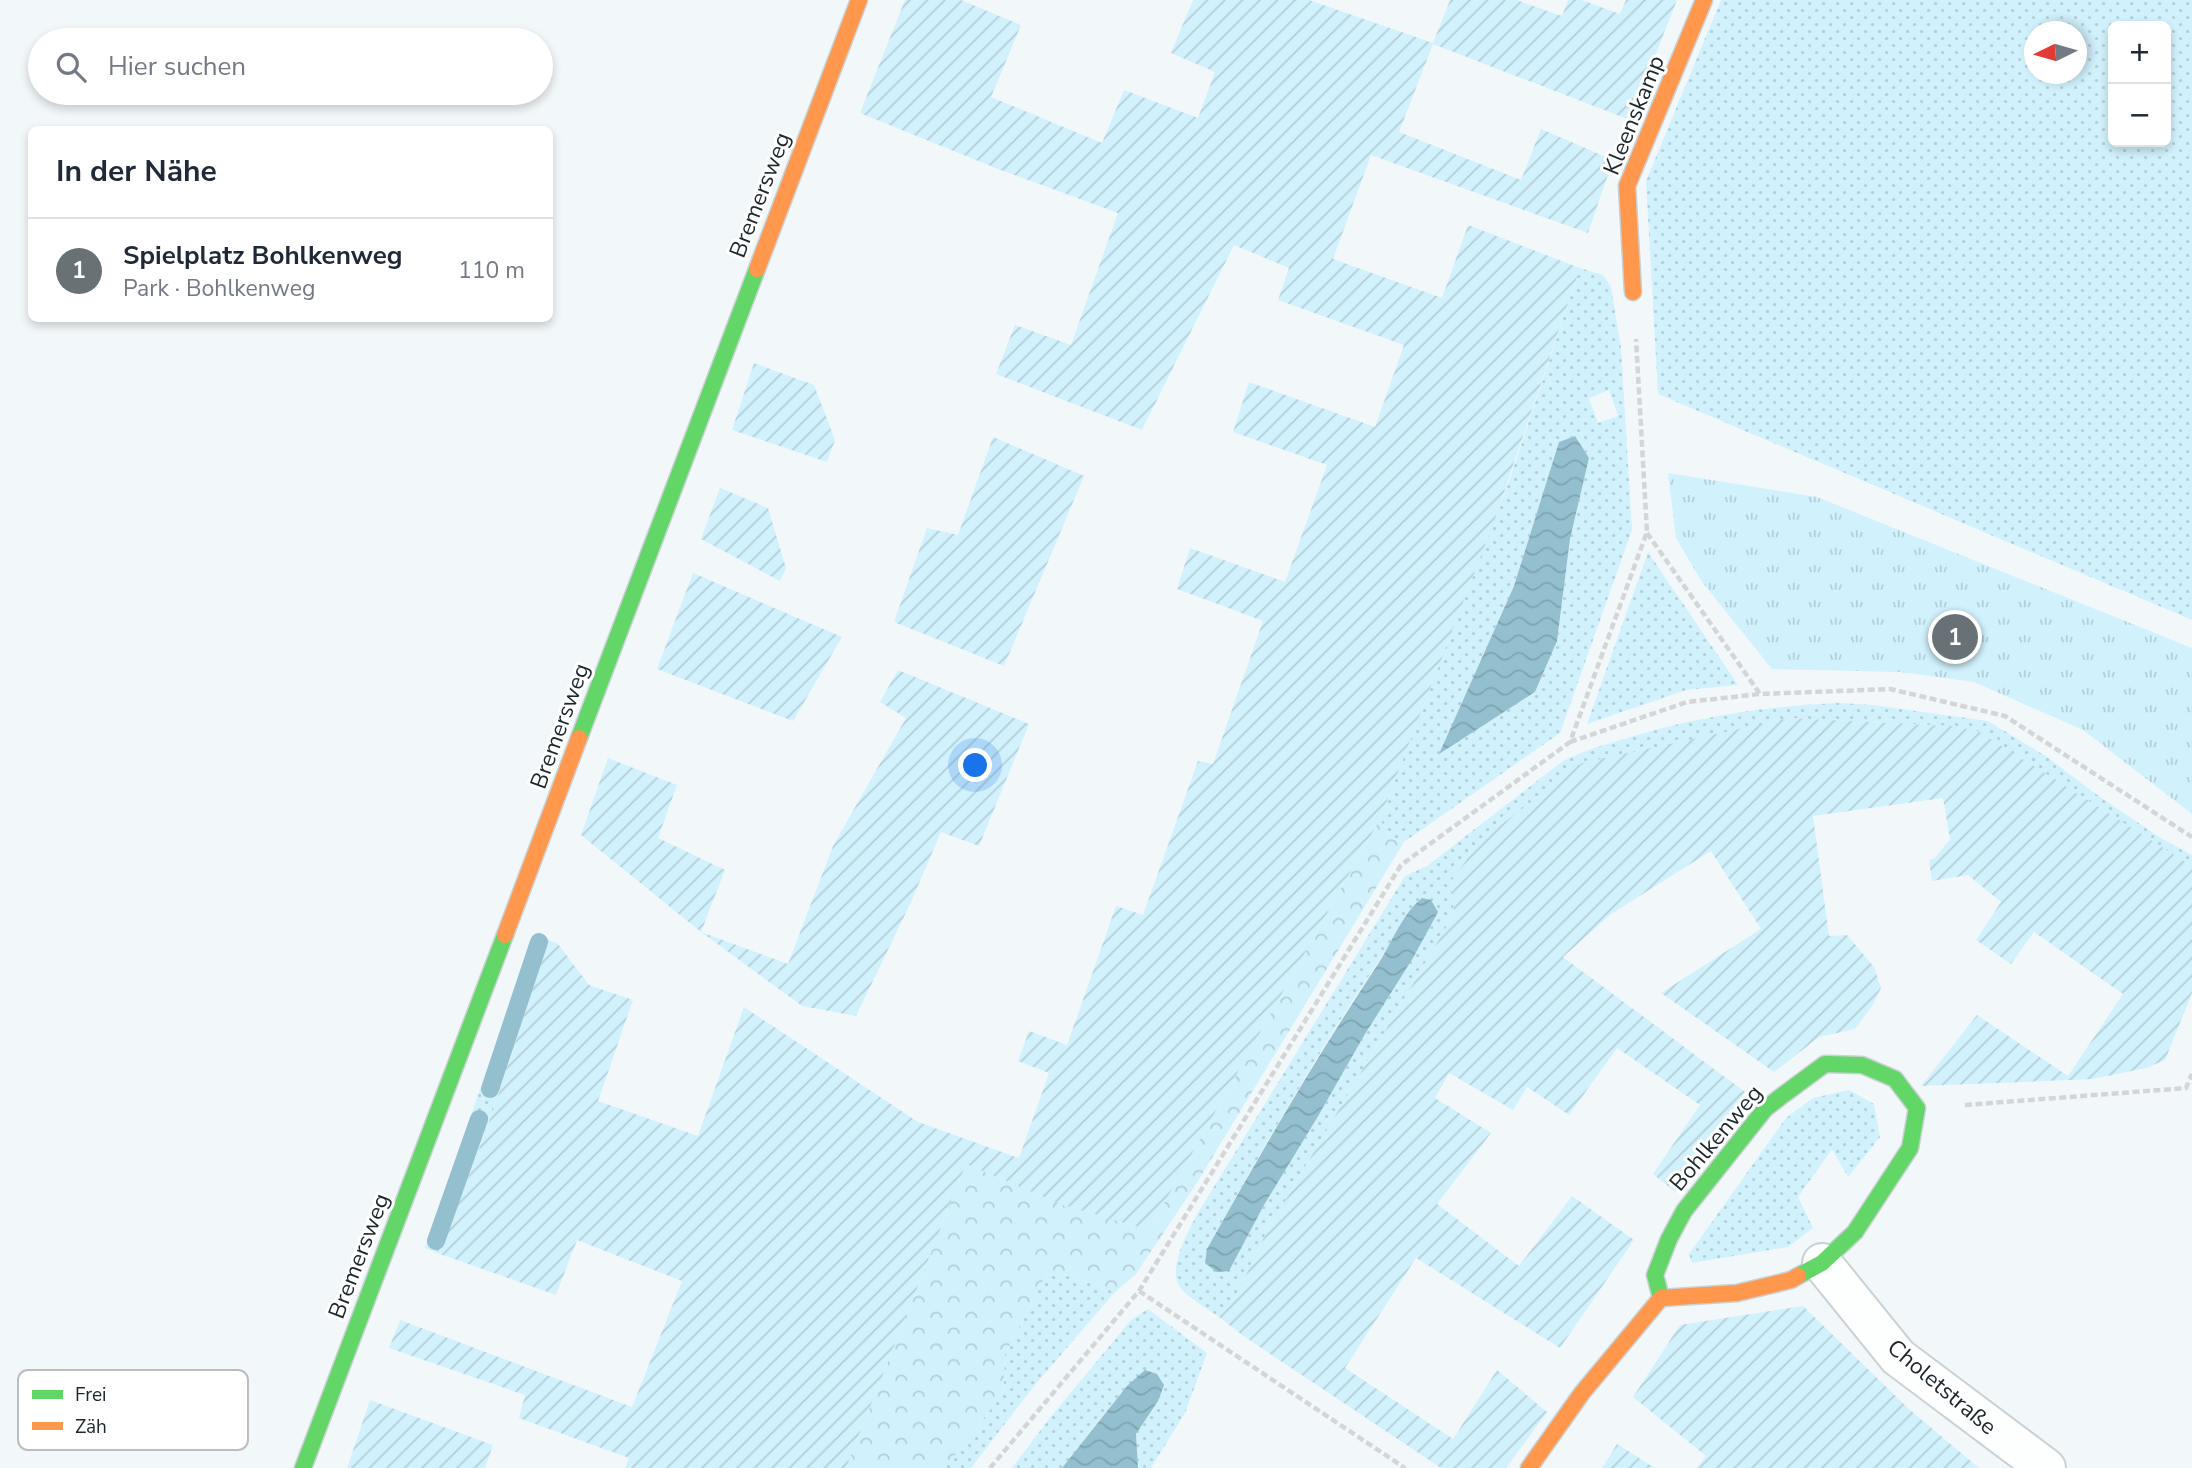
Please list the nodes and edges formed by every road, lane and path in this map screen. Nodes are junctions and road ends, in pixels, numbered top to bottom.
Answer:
1 (859, 0) edge
2 (1704, 0) edge
3 (1633, 292) joint
4 (1647, 532) junction
5 (1760, 694) junction
6 (1570, 742) junction
7 (2192, 837) edge
8 (2192, 1074) edge
9 (1917, 1108) junction
10 (1822, 1263) junction
11 (1139, 1291) junction
12 (1661, 1298) junction
13 (303, 1468) edge
14 (990, 1468) edge
15 (1405, 1468) edge
16 (1529, 1468) edge
17 (2046, 1468) edge

1 - 13 street, Bremersweg
2 - 3 street, Kleenskamp
3 - 4 path
4 - 5 path
4 - 6 path
5 - 6 path
5 - 7 path
6 - 11 path
8 - 9 path
9 - 10 street
9 - 12 street, Bohlkenweg
10 - 12 street
10 - 17 street, Choletstraße
11 - 14 path
11 - 15 path
12 - 16 street

